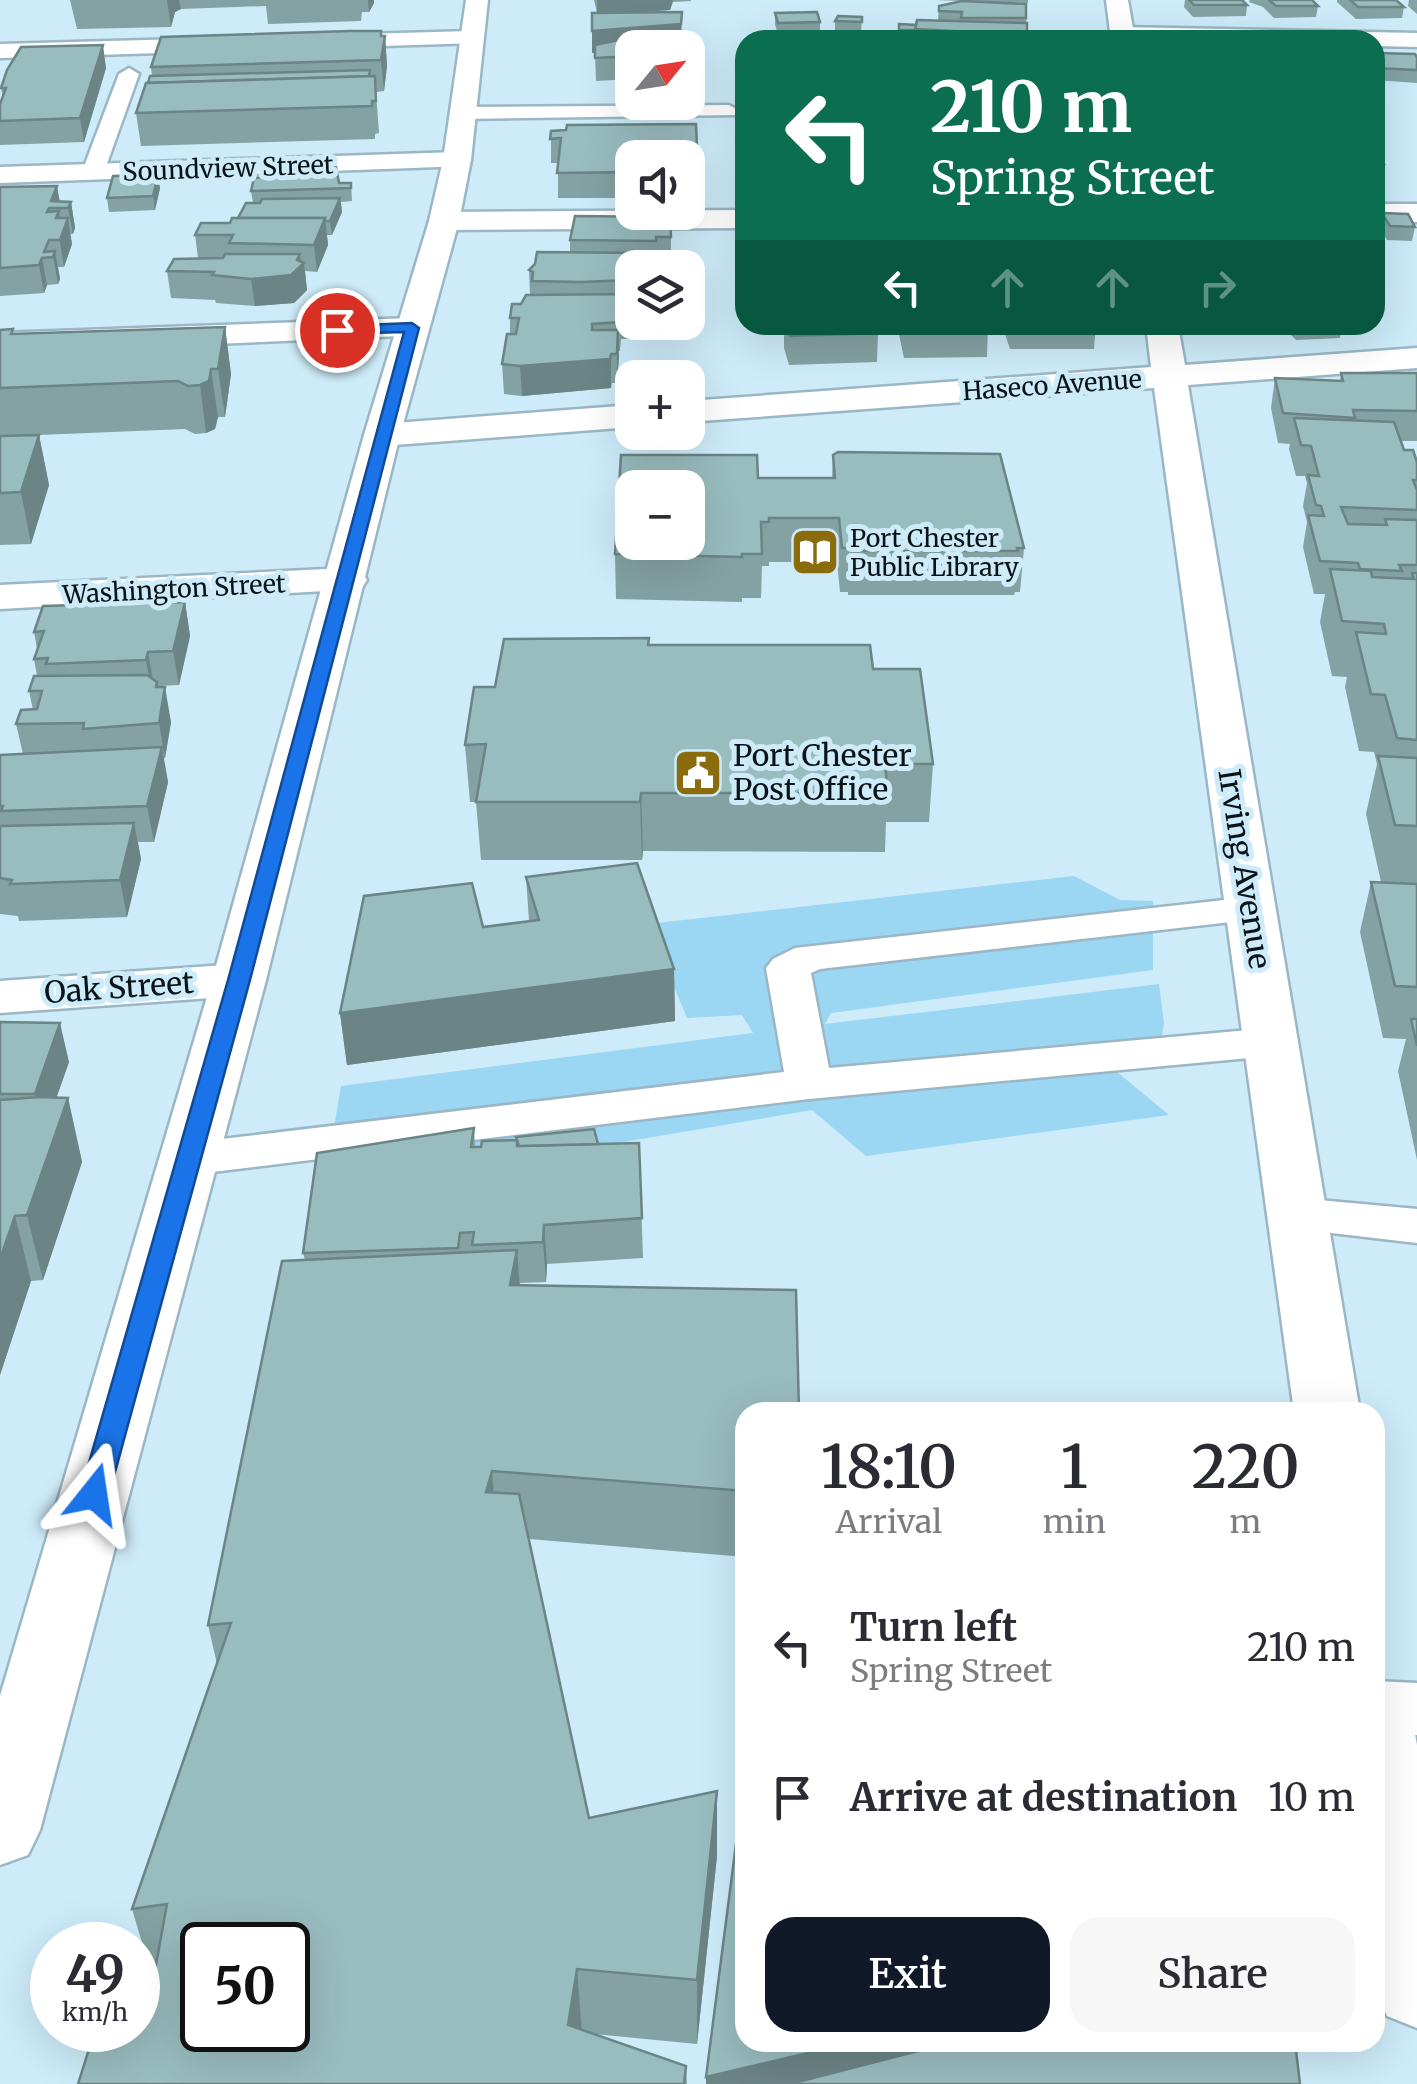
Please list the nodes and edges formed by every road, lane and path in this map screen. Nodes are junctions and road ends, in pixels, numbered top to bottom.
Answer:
1 (477, 0) edge
2 (1117, 0) edge
3 (1121, 30) edge
4 (471, 38) junction
5 (1385, 40) edge
6 (1417, 40) edge
7 (0, 51) edge
8 (129, 74) dead end
9 (729, 111) dead end
10 (462, 114) junction
11 (456, 160) junction
12 (93, 172) junction
13 (0, 175) edge
14 (1417, 213) edge
15 (1385, 214) edge
16 (735, 219) edge
17 (444, 221) junction
18 (412, 328) junction
19 (1163, 335) edge
20 (0, 343) edge
21 (1417, 358) edge
22 (1168, 376) junction
23 (705, 411) edge
24 (615, 417) edge
25 (382, 435) junction
26 (348, 580) junction
27 (0, 597) edge
28 (1251, 909) junction
29 (239, 980) junction
30 (0, 997) edge
31 (1272, 1042) junction
32 (809, 1084) junction
33 (188, 1159) junction
34 (1297, 1215) junction
35 (1417, 1226) edge
36 (1325, 1402) edge
37 (1385, 1708) edge
38 (1417, 1709) edge
39 (1385, 1786) edge
40 (0, 1830) edge
41 (1417, 1988) edge

1 - 4 street
2 - 3 street
4 - 7 street
4 - 10 street
5 - 6 street
8 - 12 lane
9 - 10 lane
10 - 11 street
11 - 12 street, Soundview Street
11 - 17 street
12 - 13 street, Soundview Street
14 - 15 street
16 - 17 street
17 - 18 street
18 - 20 street
18 - 25 street
19 - 22 street, Irving Avenue
21 - 22 street, Haseco Avenue
22 - 23 street, Haseco Avenue
22 - 28 street, Irving Avenue
24 - 25 street
25 - 26 street
26 - 27 street, Washington Street
26 - 29 street
28 - 31 street, Irving Avenue
28 - 32 lane
29 - 30 street, Oak Street
29 - 33 street
31 - 32 lane
31 - 34 street, Irving Avenue
32 - 33 lane
33 - 40 street
34 - 35 lane
34 - 36 street, Irving Avenue
37 - 38 lane
39 - 41 street

